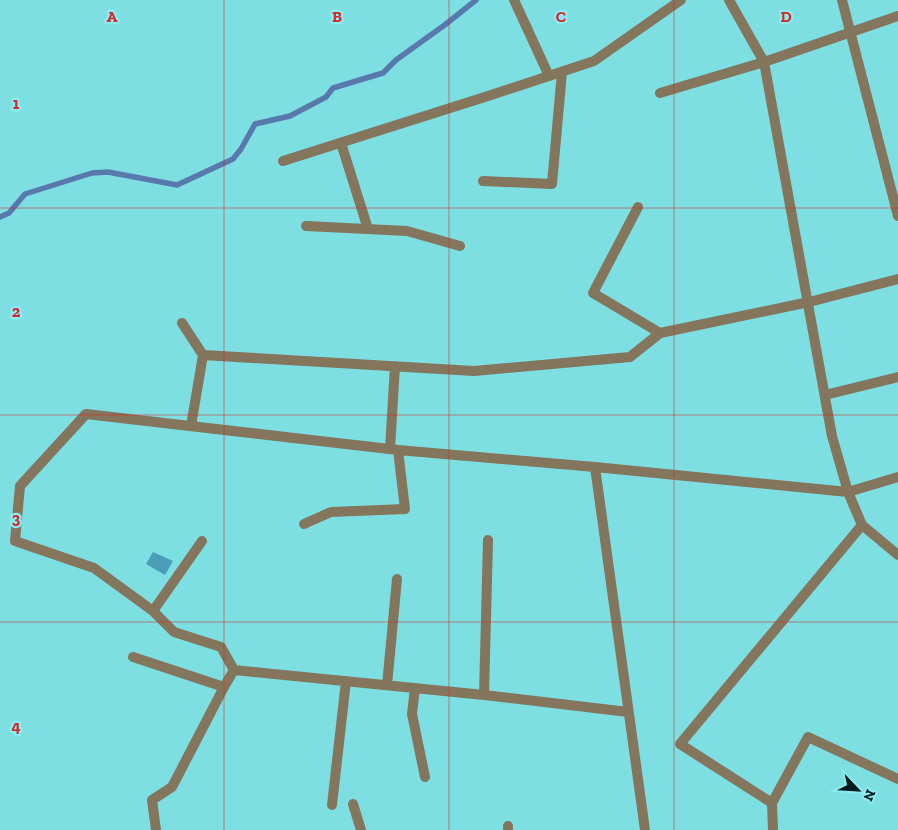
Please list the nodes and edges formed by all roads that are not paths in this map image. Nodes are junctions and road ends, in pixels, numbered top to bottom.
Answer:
1 (514, 0) edge
2 (681, 0) edge
3 (729, 0) edge
4 (842, 0) edge
5 (898, 16) edge
6 (851, 32) junction
7 (764, 62) junction
8 (562, 72) junction
9 (549, 76) junction
10 (660, 93) dead end
11 (341, 143) junction
12 (284, 162) dead end
13 (483, 181) dead end
14 (638, 207) dead end
15 (898, 216) edge
16 (306, 226) dead end
17 (368, 229) junction
18 (460, 246) dead end
19 (898, 279) edge
20 (809, 302) junction
21 (182, 323) dead end
22 (660, 333) junction
23 (203, 355) junction
24 (395, 366) junction
25 (898, 377) edge
26 (825, 395) junction
27 (191, 426) junction
28 (394, 449) junction
29 (595, 467) junction
30 (898, 477) edge
31 (848, 492) junction
32 (304, 524) dead end
33 (862, 525) junction
34 (202, 540) dead end
35 (488, 540) dead end
36 (898, 555) edge
37 (397, 579) dead end
38 (153, 611) junction
39 (133, 657) dead end
40 (234, 670) junction
41 (346, 681) junction
42 (387, 685) junction
43 (224, 687) junction
44 (415, 688) junction
45 (484, 695) junction
46 (628, 712) junction
47 (426, 777) dead end
48 (898, 779) edge
49 (772, 803) junction
50 (353, 804) dead end
51 (332, 805) dead end
52 (156, 830) edge
53 (361, 830) edge
54 (645, 830) edge
55 (773, 830) edge

1 - 9 street
2 - 8 street
3 - 7 street
4 - 6 street
5 - 6 street
6 - 7 street
6 - 15 street
7 - 10 street
7 - 20 street
8 - 9 street
8 - 13 street
9 - 11 street
11 - 12 street
11 - 17 street
14 - 22 street
16 - 17 street
17 - 18 street
19 - 20 street
20 - 22 street
20 - 26 street
21 - 23 street
22 - 24 street
23 - 24 street
23 - 27 street
24 - 28 street
25 - 26 street
26 - 31 street
27 - 28 street
27 - 38 street
28 - 29 street
28 - 32 street
29 - 31 street
29 - 46 street
30 - 31 street
31 - 33 street
33 - 36 street
33 - 49 street
34 - 38 street
35 - 45 street
37 - 42 street
38 - 40 street
39 - 43 street
40 - 41 street
40 - 43 street
41 - 42 street
41 - 51 street
42 - 44 street
43 - 52 street
44 - 45 street
44 - 47 street
45 - 46 street
46 - 54 street
48 - 49 street
49 - 55 street
50 - 53 street

